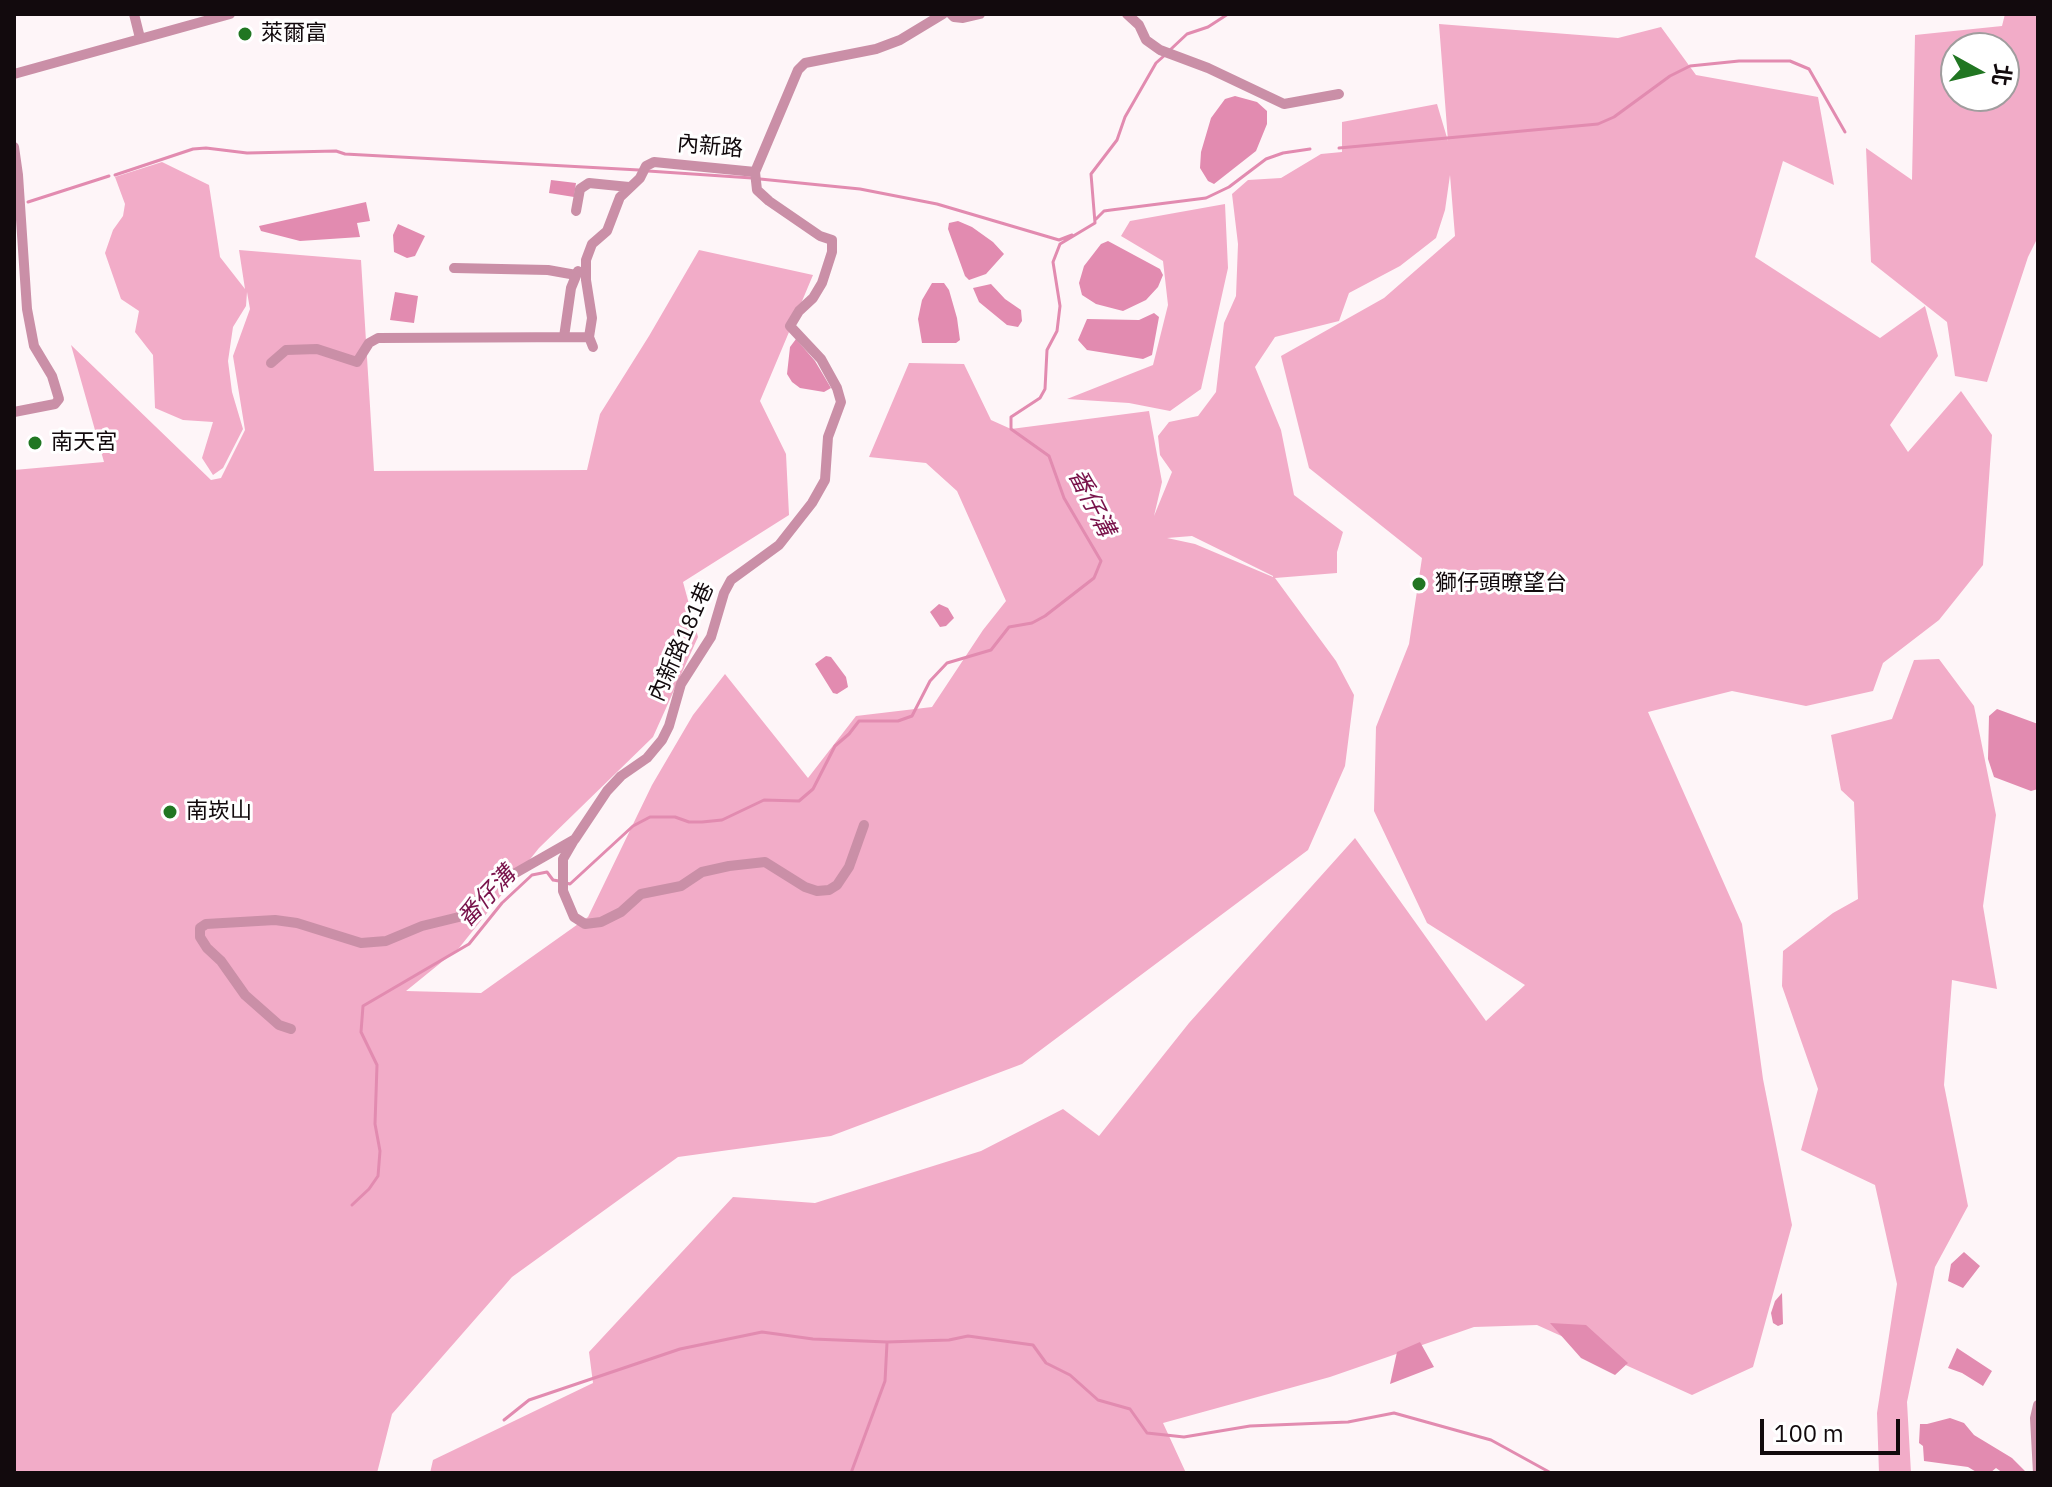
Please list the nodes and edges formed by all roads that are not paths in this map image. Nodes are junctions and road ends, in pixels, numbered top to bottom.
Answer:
1 (134, 14) edge
2 (230, 14) edge
3 (943, 14) edge
4 (951, 14) edge
5 (980, 14) edge
6 (1127, 14) edge
7 (140, 38) junction
8 (14, 74) edge
9 (1339, 94) dead end
10 (14, 147) edge
11 (755, 172) junction
12 (629, 187) junction
13 (576, 211) dead end
14 (586, 265) junction
15 (454, 268) dead end
16 (576, 275) junction
17 (564, 337) junction
18 (271, 363) dead end
19 (14, 412) edge
20 (864, 825) dead end
21 (575, 839) junction
22 (291, 1029) dead end
23 (2038, 1405) edge
24 (2038, 1473) edge

1 - 7 street
2 - 7 street
3 - 11 street, 內新路
4 - 5 street
6 - 9 street
7 - 8 street
10 - 19 street
11 - 12 street, 內新路
11 - 21 street, 內新路181巷
12 - 13 street
12 - 14 street, 內新路
14 - 16 street, 內新路
14 - 17 street
15 - 16 street
16 - 17 street
17 - 18 street
20 - 21 street
21 - 22 street, 內新路181巷
23 - 24 street

